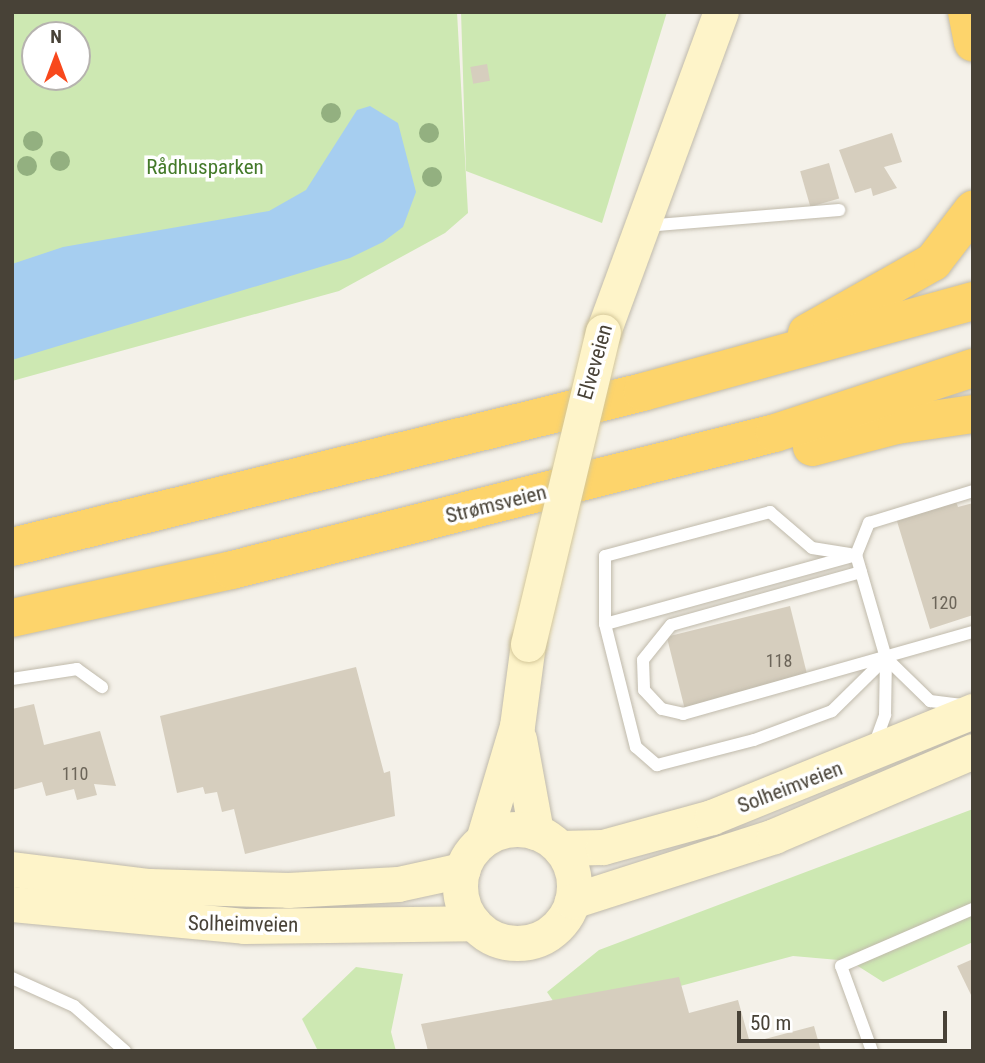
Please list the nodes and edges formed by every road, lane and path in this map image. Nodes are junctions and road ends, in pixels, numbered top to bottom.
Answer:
1 (721, 12) edge
2 (839, 210) dead end
3 (973, 210) edge
4 (638, 227) junction
5 (973, 302) edge
6 (744, 366) junction
7 (973, 368) edge
8 (973, 414) edge
9 (973, 491) edge
10 (12, 547) edge
11 (314, 549) junction
12 (856, 555) junction
13 (861, 572) junction
14 (12, 618) edge
15 (605, 624) junction
16 (973, 632) edge
17 (886, 658) junction
18 (12, 679) edge
19 (102, 687) dead end
20 (973, 704) edge
21 (973, 711) edge
22 (517, 726) junction
23 (973, 751) edge
24 (862, 760) junction
25 (483, 840) junction
26 (548, 840) junction
27 (12, 869) edge
28 (462, 870) junction
29 (572, 901) junction
30 (12, 904) edge
31 (973, 909) edge
32 (474, 923) junction
33 (12, 978) edge
34 (125, 1051) edge
35 (872, 1051) edge

1 - 4 main road, Elveveien
2 - 4 lane
3 - 6 highway
4 - 22 main road, Elveveien, bridge
5 - 6 highway
6 - 10 highway
7 - 11 highway, Strømsveien
8 - 11 highway
9 - 12 lane
11 - 14 highway, Strømsveien
12 - 13 lane
12 - 15 lane
12 - 15 lane
13 - 17 lane
13 - 17 lane
15 - 17 lane
16 - 17 lane
17 - 20 lane
17 - 24 lane
18 - 19 lane
21 - 24 main road, Solheimveien
22 - 25 main road, Elveveien
22 - 26 main road, Elveveien
23 - 29 main road, Solheimveien
24 - 26 main road, Solheimveien
25 - 26 main road
25 - 28 main road
26 - 29 main road
27 - 28 main road, Solheimveien
28 - 32 main road
29 - 32 main road
30 - 32 main road, Solheimveien
31 - 35 lane
33 - 34 lane

